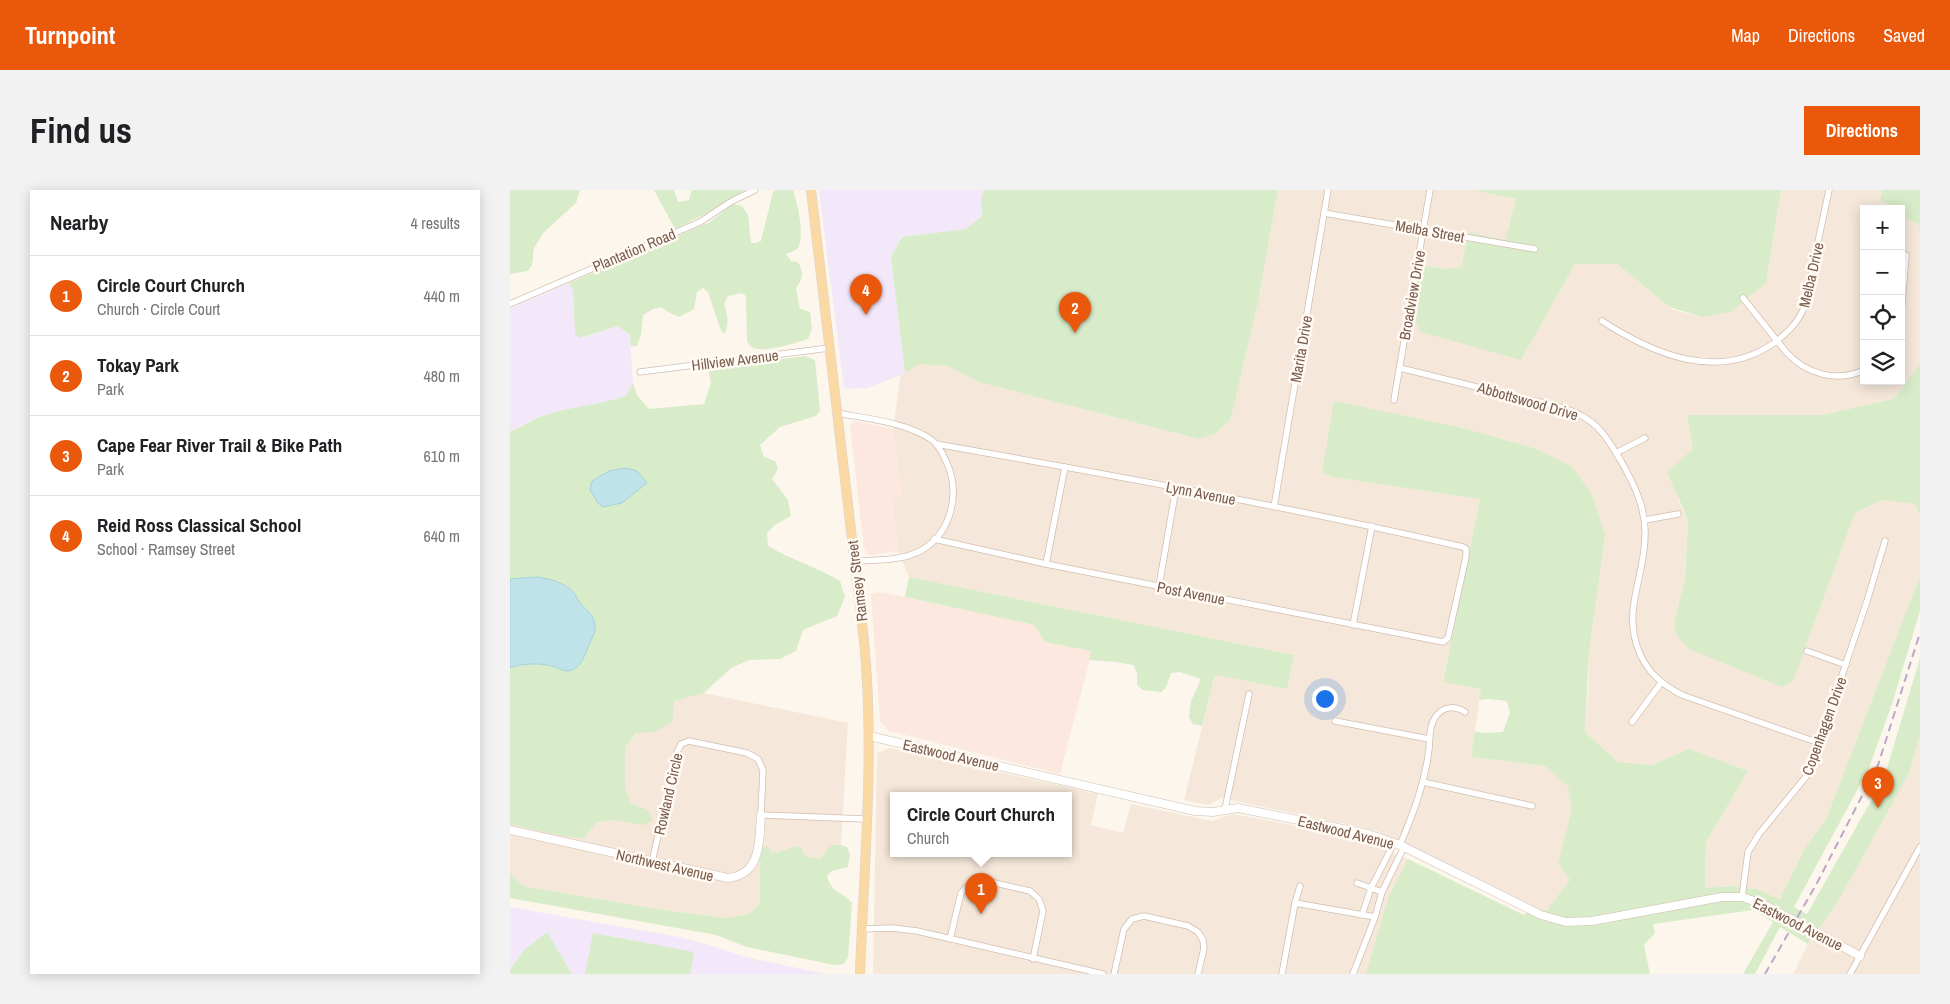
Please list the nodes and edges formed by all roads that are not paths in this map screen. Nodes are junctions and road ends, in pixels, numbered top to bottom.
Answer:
1 (755, 190) edge
2 (811, 190) edge
3 (1328, 190) edge
4 (1430, 190) edge
5 (1829, 190) edge
6 (1324, 213) junction
7 (1423, 229) junction
8 (1535, 249) dead end
9 (1906, 255) dead end
10 (1903, 295) edge
11 (1743, 298) dead end
12 (510, 304) edge
13 (1602, 321) dead end
14 (1777, 340) junction
15 (830, 348) junction
16 (1400, 368) junction
17 (640, 372) dead end
18 (1860, 372) edge
19 (1394, 400) dead end
20 (837, 413) junction
21 (1645, 438) dead end
22 (936, 444) junction
23 (1616, 453) junction
24 (1065, 467) junction
25 (1176, 488) junction
26 (1274, 507) junction
27 (1678, 514) dead end
28 (1645, 520) junction
29 (1372, 526) junction
30 (934, 539) junction
31 (1885, 541) dead end
32 (855, 561) junction
33 (1046, 564) junction
34 (1158, 586) junction
35 (1353, 625) junction
36 (1447, 640) joint
37 (1806, 651) dead end
38 (1846, 665) junction
39 (1661, 684) junction
40 (1249, 694) dead end
41 (1465, 712) dead end
42 (1335, 721) dead end
43 (1632, 722) dead end
44 (869, 736) junction
45 (1429, 739) junction
46 (1818, 743) junction
47 (1424, 782) junction
48 (1532, 806) dead end
49 (1225, 809) junction
50 (761, 815) junction
51 (866, 819) junction
52 (510, 830) edge
53 (1399, 845) junction
54 (1920, 847) edge
55 (652, 862) junction
56 (1357, 883) dead end
57 (1300, 886) dead end
58 (1371, 888) junction
59 (1382, 892) junction
60 (1742, 897) junction
61 (1295, 903) junction
62 (1362, 915) junction
63 (1375, 917) junction
64 (862, 929) junction
65 (950, 938) junction
66 (1860, 956) junction
67 (1033, 959) junction
68 (860, 974) edge
69 (1103, 974) edge
70 (1114, 974) edge
71 (1198, 974) edge
72 (1282, 974) edge
73 (1353, 974) edge
74 (1850, 974) edge

1 - 12 street, Plantation Road
2 - 15 main road, Ramsey Street
3 - 6 street, Marita Drive
4 - 7 street, Broadview Drive
5 - 14 street, Melba Drive
6 - 7 street, Melba Street
6 - 26 street, Marita Drive
7 - 8 street, Melba Street
7 - 16 street, Broadview Drive
9 - 10 street
11 - 14 street
13 - 14 street, Melba Drive
14 - 18 street
15 - 17 street, Hillview Avenue
15 - 20 main road, Ramsey Street
16 - 19 street, Broadview Drive
16 - 23 street, Abbottswood Drive
20 - 22 street
20 - 32 main road, Ramsey Street
21 - 23 street
22 - 24 street, Lynn Avenue
22 - 30 street
23 - 28 street, Abbottswood Drive
24 - 25 street, Lynn Avenue
24 - 33 street
25 - 26 street, Lynn Avenue
25 - 34 street
26 - 29 street, Lynn Avenue
27 - 28 street
28 - 39 street, Abbottswood Drive
29 - 35 street
29 - 36 street, Lynn Avenue
30 - 32 street
30 - 33 street, Post Avenue
31 - 38 street, Copenhagen Drive
32 - 44 main road, Ramsey Street
33 - 34 street, Post Avenue
34 - 35 street, Post Avenue
35 - 36 street, Post Avenue
37 - 38 street
38 - 46 street, Copenhagen Drive
39 - 43 street
39 - 46 street, Abbottswood Drive
40 - 49 street
41 - 45 street
42 - 45 street
44 - 49 street, Eastwood Avenue
44 - 51 main road, Ramsey Street
45 - 47 street
46 - 60 street, Copenhagen Drive
47 - 48 street
47 - 53 street
49 - 53 street, Eastwood Avenue
50 - 51 street
50 - 55 street, Northwest Avenue
50 - 55 street, Rowland Circle
51 - 64 main road, Ramsey Street
52 - 55 street, Northwest Avenue
53 - 58 street
53 - 59 street
53 - 60 street, Eastwood Avenue
54 - 66 street
56 - 58 street
57 - 61 street
58 - 59 street
58 - 62 street
59 - 63 street
60 - 66 street, Eastwood Avenue
61 - 62 street
61 - 72 street
62 - 63 street
63 - 73 street
64 - 65 street
64 - 68 main road, Ramsey Street
65 - 67 street
65 - 67 street
66 - 74 street
67 - 69 street
70 - 71 street

